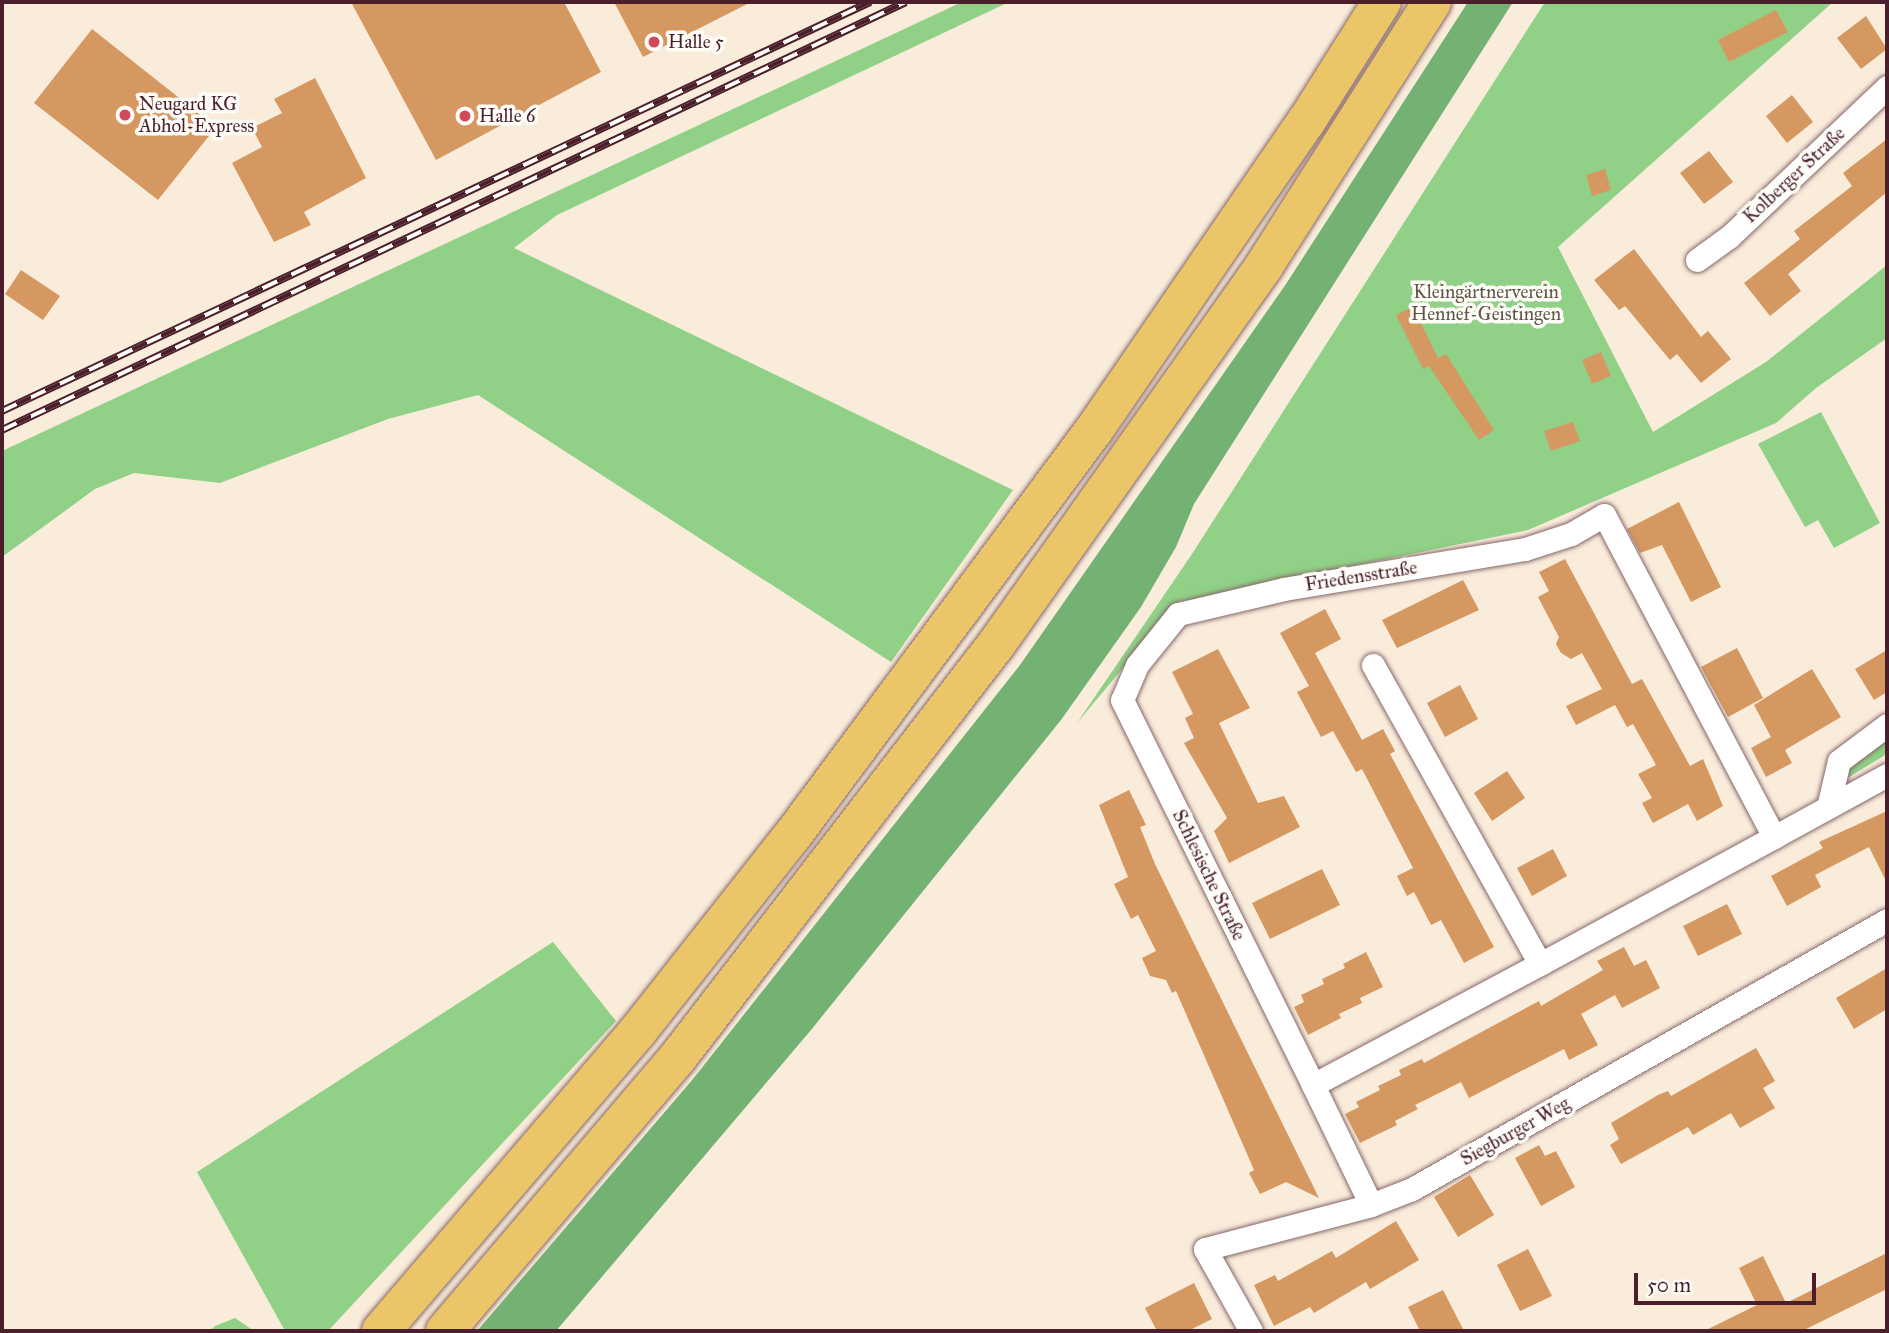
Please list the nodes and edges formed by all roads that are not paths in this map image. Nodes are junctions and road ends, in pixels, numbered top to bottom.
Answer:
1 (1382, 2) edge
2 (1432, 2) edge
3 (1887, 87) edge
4 (1697, 260) dead end
5 (1137, 665) joint
6 (1373, 665) dead end
7 (1887, 725) edge
8 (1887, 775) edge
9 (1828, 807) junction
10 (1774, 837) junction
11 (1887, 920) edge
12 (1540, 964) junction
13 (1312, 1085) junction
14 (1371, 1205) junction
15 (381, 1331) edge
16 (445, 1331) edge
17 (1251, 1331) edge

1 - 15 highway
2 - 16 highway
3 - 4 street, Kolberger Straße
5 - 10 street, Friedensstraße
5 - 13 street, Schlesische Straße
6 - 12 street
7 - 9 street
8 - 9 street
9 - 10 street
10 - 12 street
11 - 14 street, Siegburger Weg
12 - 13 street
13 - 14 street, Schlesische Straße
14 - 17 street, Siegburger Weg

